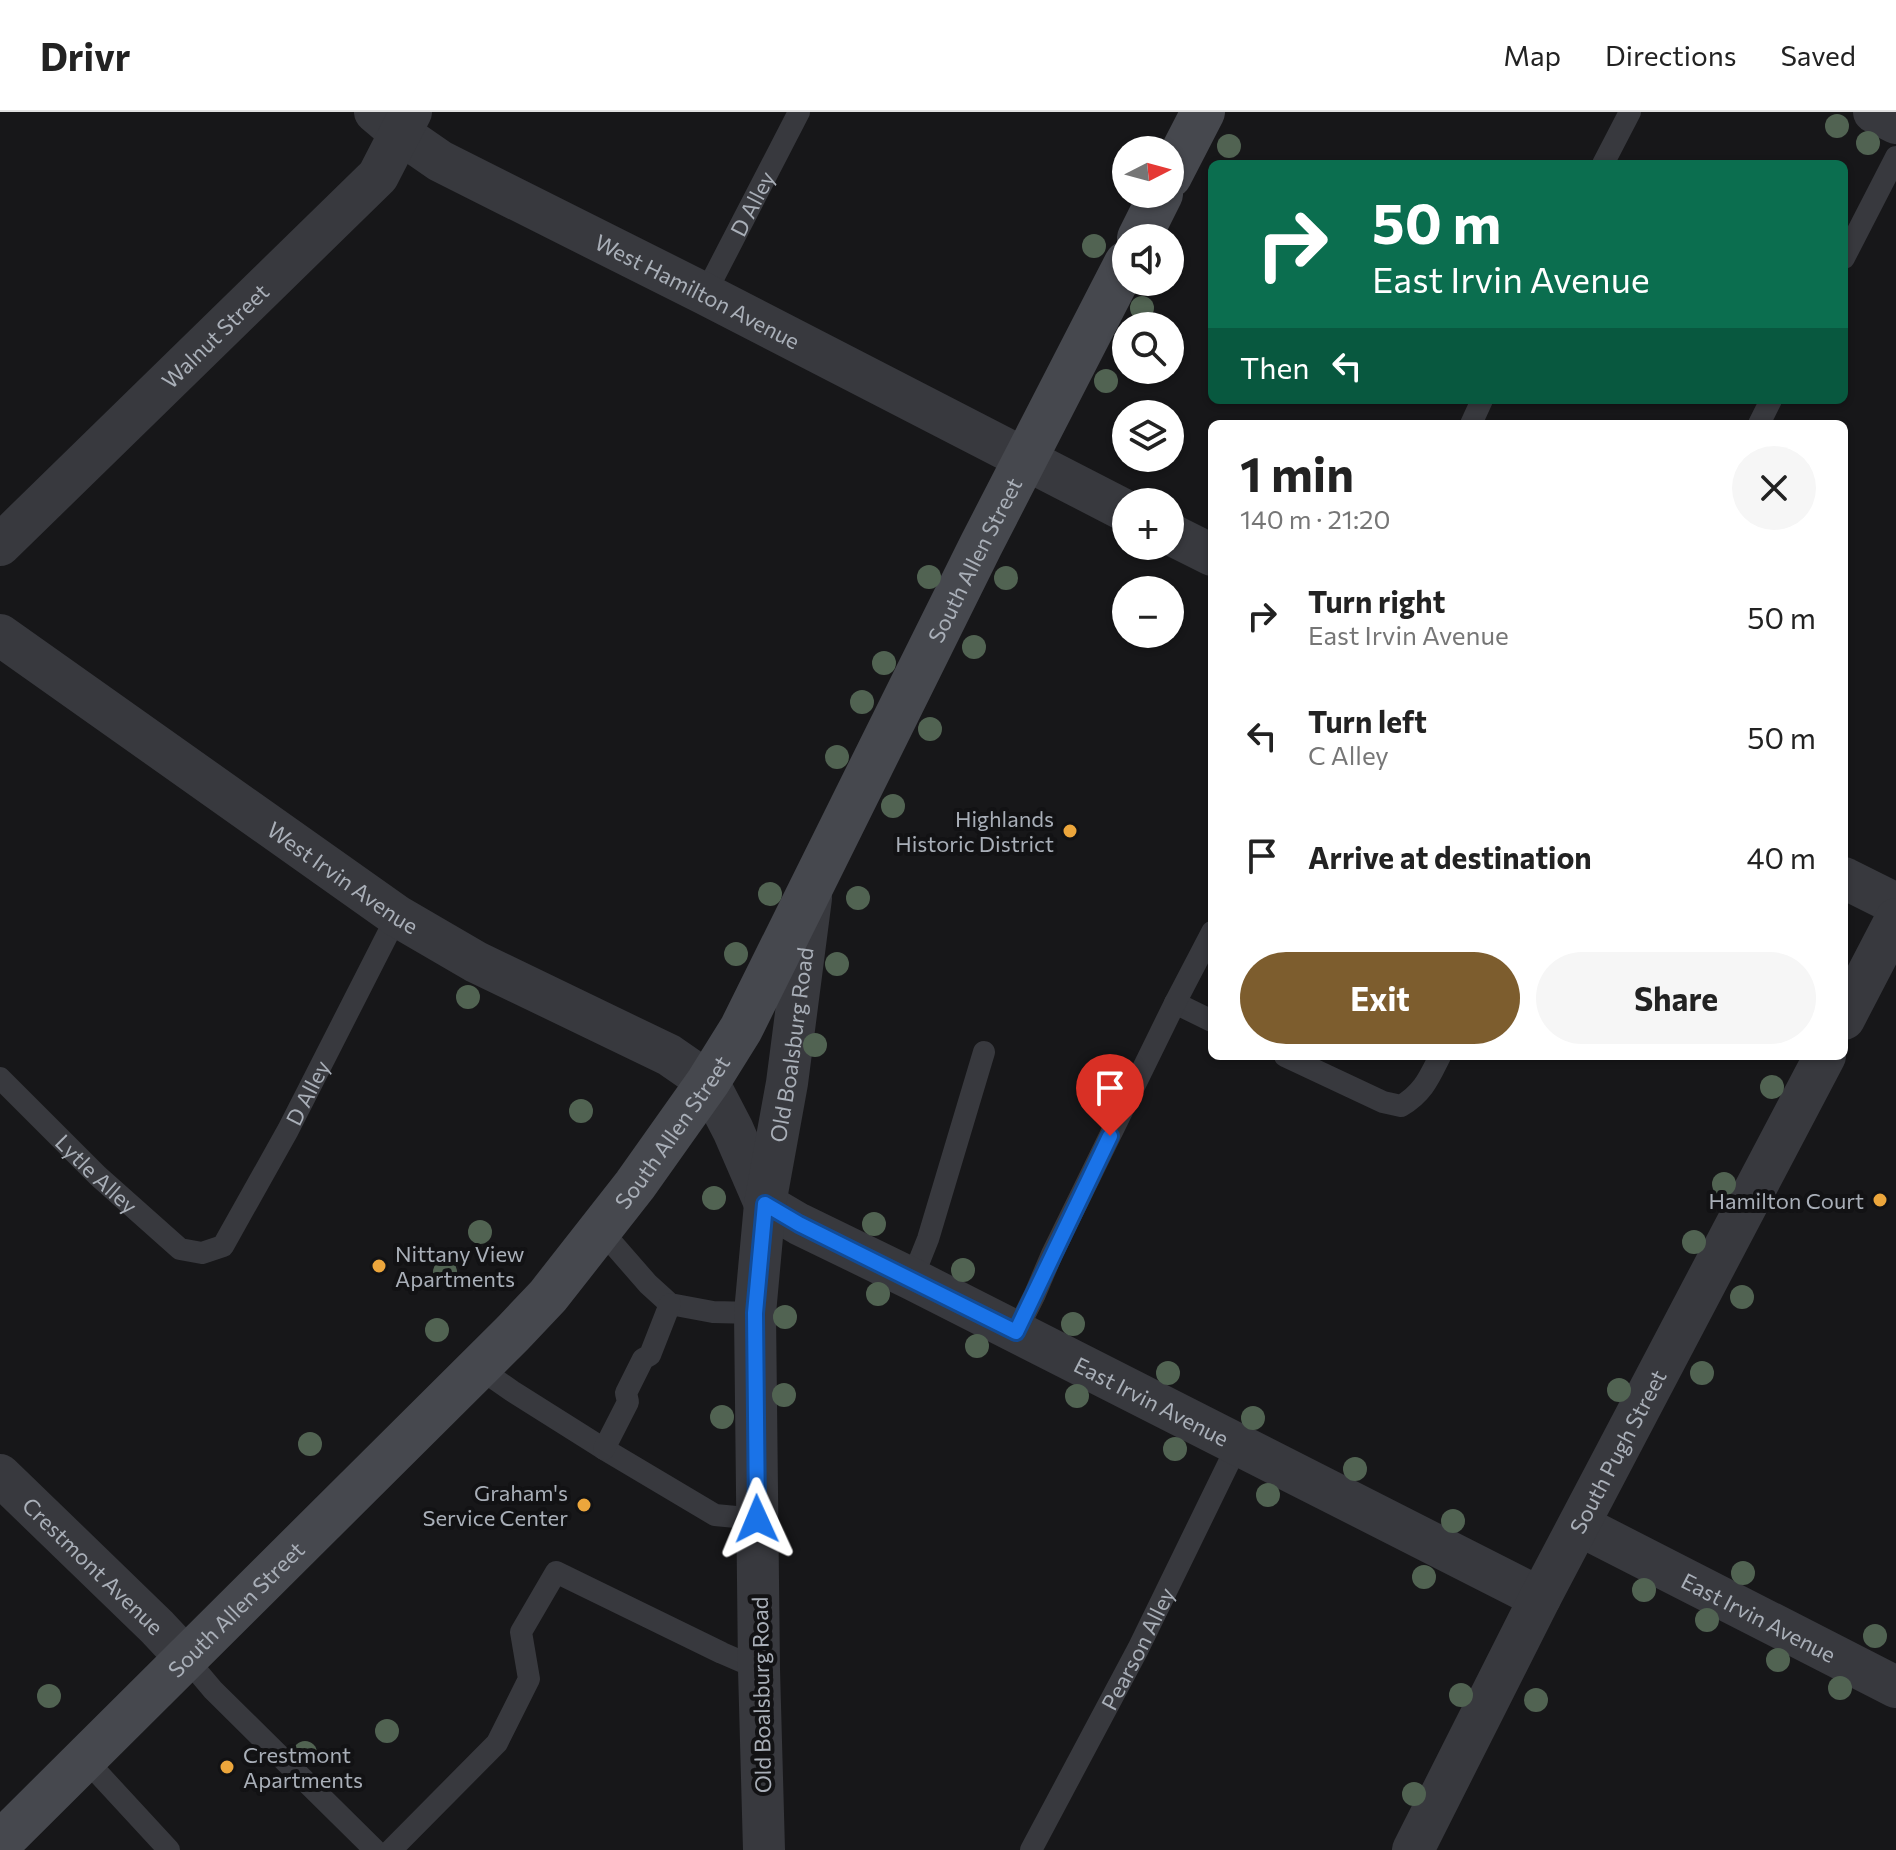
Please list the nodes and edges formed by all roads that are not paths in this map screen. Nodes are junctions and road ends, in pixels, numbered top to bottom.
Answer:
1 (799, 112) edge
2 (1203, 112) edge
3 (1630, 112) edge
4 (1874, 112) edge
5 (396, 119) edge
6 (1896, 123) edge
7 (1184, 149) edge
8 (1896, 157) edge
9 (1605, 160) edge
10 (1848, 250) edge
11 (1112, 290) edge
12 (705, 294) junction
13 (1025, 460) junction
14 (1112, 504) edge
15 (1184, 541) edge
16 (0, 545) edge
17 (1208, 553) edge
18 (0, 635) edge
19 (1848, 880) edge
20 (812, 885) junction
21 (1896, 904) edge
22 (397, 916) junction
23 (1896, 919) edge
24 (1208, 940) edge
25 (1175, 1003) junction
26 (1848, 1011) edge
27 (1208, 1019) edge
28 (984, 1052) dead end
29 (1294, 1060) edge
30 (1438, 1060) edge
31 (1823, 1060) edge
32 (0, 1078) edge
33 (708, 1082) junction
34 (765, 1204) junction
35 (600, 1229) junction
36 (202, 1253) joint
37 (912, 1279) junction
38 (670, 1304) junction
39 (755, 1313) junction
40 (1016, 1332) junction
41 (479, 1368) junction
42 (1238, 1444) junction
43 (604, 1449) junction
44 (0, 1475) edge
45 (757, 1519) junction
46 (1579, 1525) junction
47 (1540, 1598) junction
48 (186, 1658) junction
49 (759, 1669) junction
50 (1896, 1687) edge
51 (85, 1759) junction
52 (0, 1843) edge
53 (169, 1850) edge
54 (375, 1850) edge
55 (391, 1850) edge
56 (764, 1850) edge
57 (1031, 1850) edge
58 (1413, 1850) edge

1 - 12 lane, D Alley
2 - 7 street
3 - 9 lane
4 - 6 street
5 - 12 street, West Hamilton Avenue
5 - 16 street, Walnut Street
8 - 10 lane
11 - 13 street, South Allen Street
12 - 13 street, West Hamilton Avenue
13 - 14 street, West Hamilton Avenue
13 - 20 street, South Allen Street
15 - 17 street
18 - 22 street, West Irvin Avenue
19 - 21 street
20 - 33 street, South Allen Street
20 - 34 street, Old Boalsburg Road
22 - 33 street, West Irvin Avenue
22 - 36 lane, D Alley
23 - 26 street
24 - 25 lane
25 - 27 lane
25 - 40 lane
28 - 37 lane
29 - 30 lane
31 - 46 street, South Pugh Street
32 - 36 lane, Lytle Alley
33 - 34 street, Old Boalsburg Road
33 - 35 street, South Allen Street
34 - 37 street, East Irvin Avenue
34 - 39 street, Old Boalsburg Road
35 - 38 lane
35 - 41 street, South Allen Street
37 - 40 street, East Irvin Avenue
38 - 39 lane
38 - 43 lane
39 - 45 street, Old Boalsburg Road
40 - 42 street, East Irvin Avenue
41 - 43 lane
41 - 48 street, South Allen Street
42 - 47 street, East Irvin Avenue
42 - 57 lane, Pearson Alley
43 - 45 lane
44 - 48 street, Crestmont Avenue
45 - 49 street, Old Boalsburg Road
46 - 47 street, South Pugh Street
46 - 50 street, East Irvin Avenue
47 - 58 street, South Pugh Street
48 - 51 street, South Allen Street
48 - 54 lane
49 - 55 lane
49 - 56 street, Old Boalsburg Road
51 - 52 street, South Allen Street
51 - 53 lane

